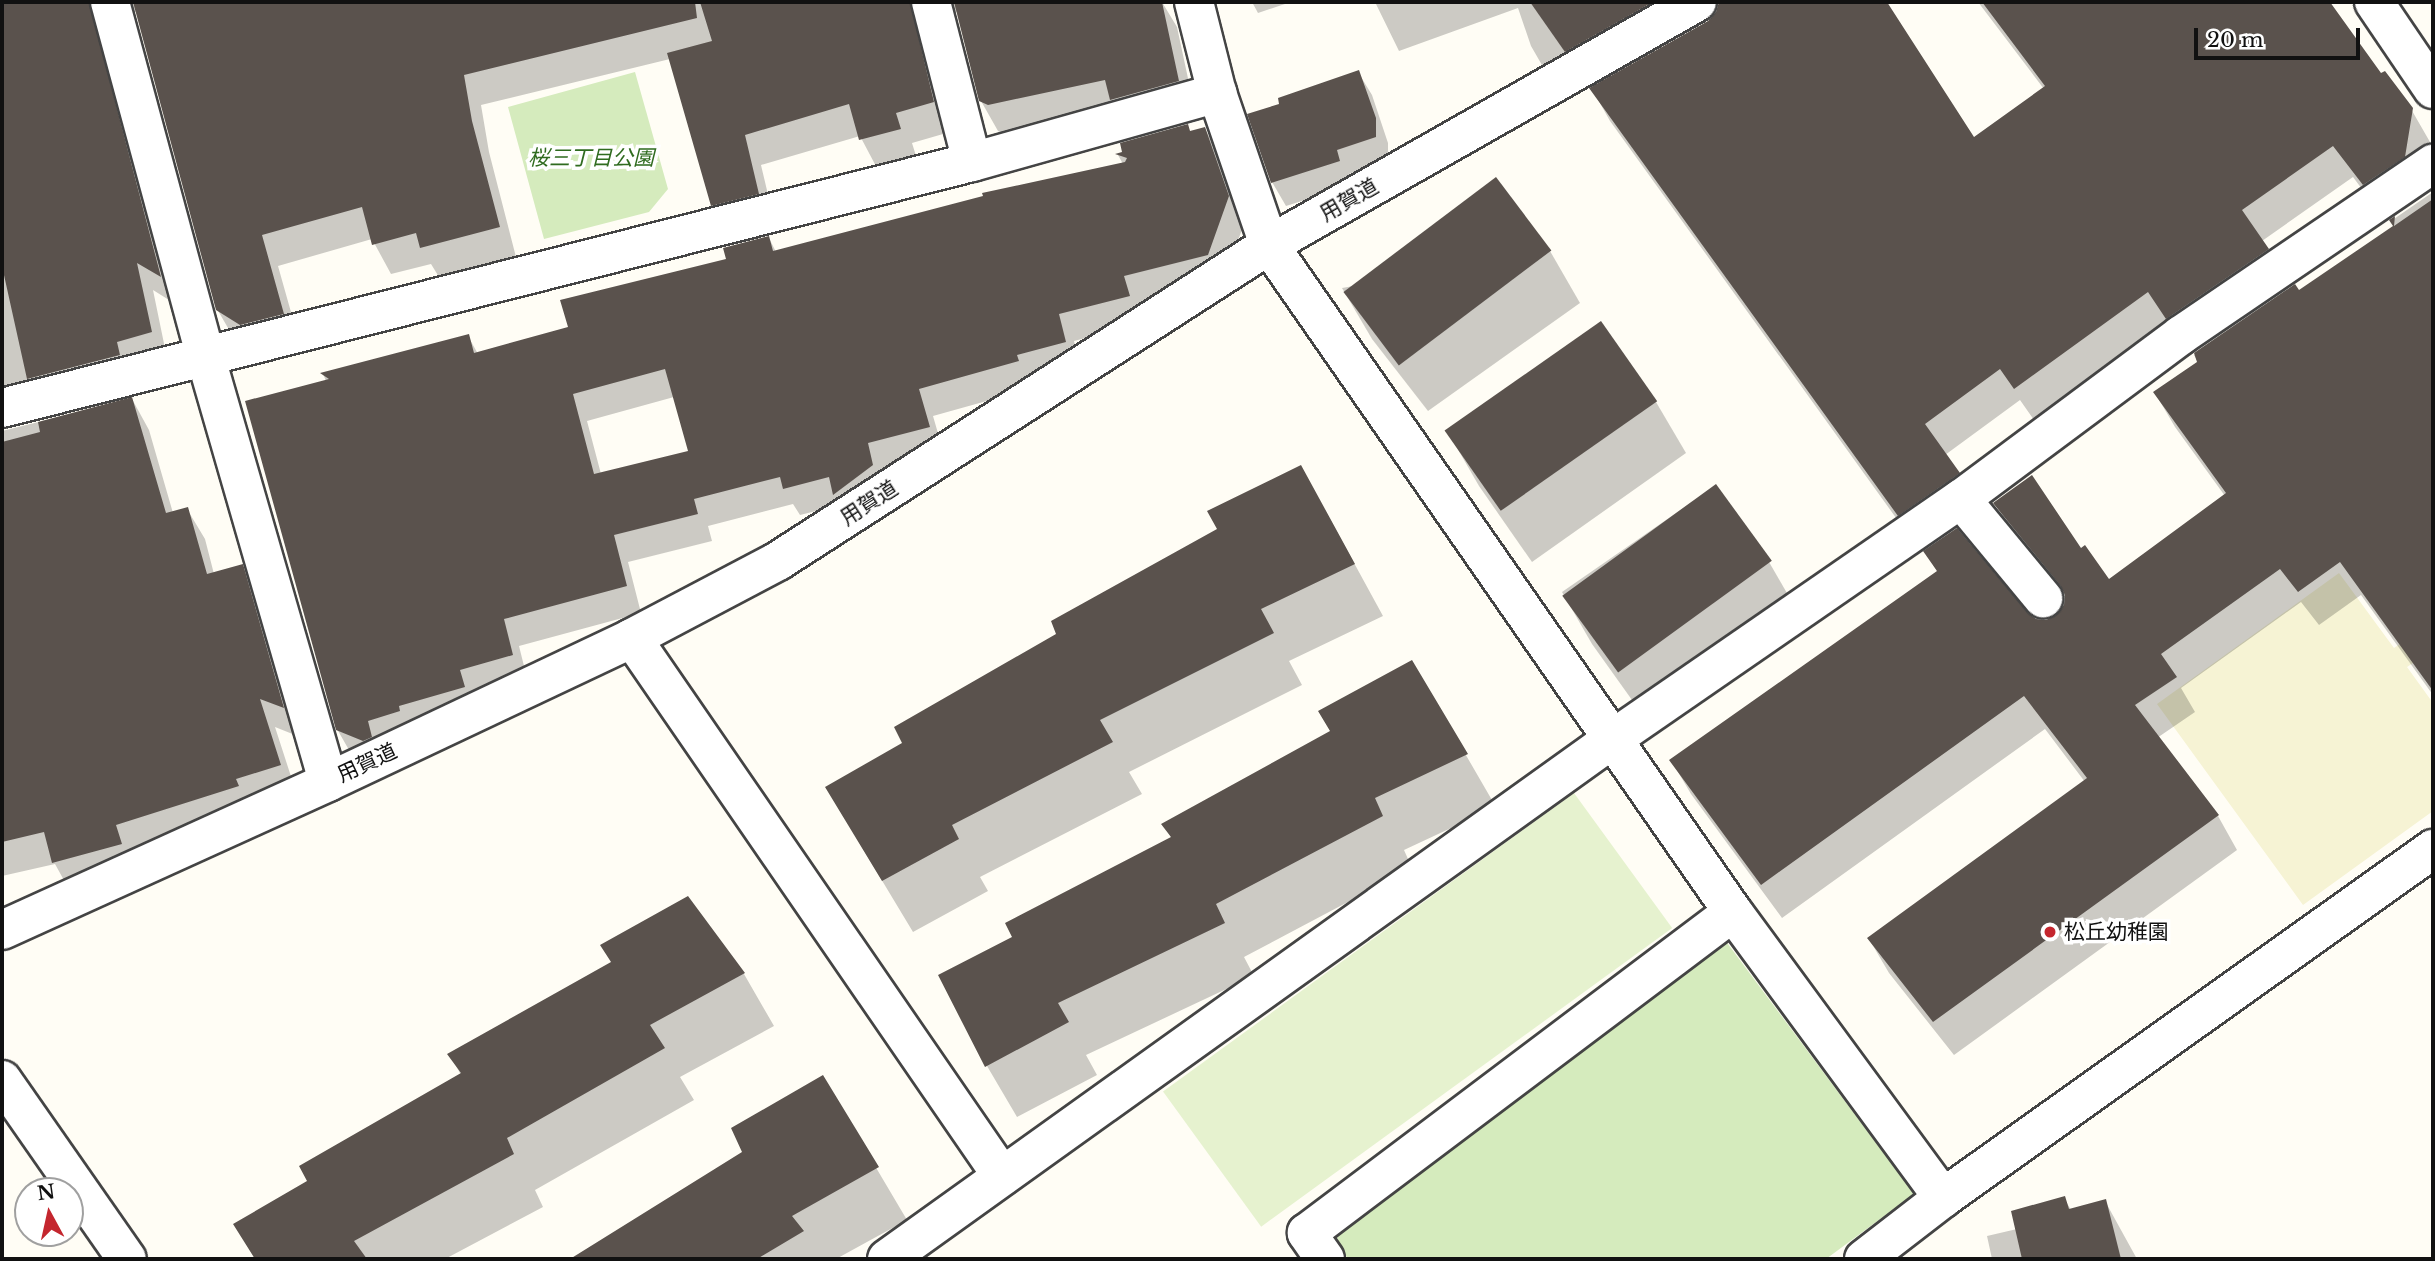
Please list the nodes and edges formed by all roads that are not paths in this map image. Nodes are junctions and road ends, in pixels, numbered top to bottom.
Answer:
1 (110, 2) edge
2 (931, 2) edge
3 (1194, 2) edge
4 (1697, 2) edge
5 (2374, 2) edge
6 (2433, 89) edge
7 (1217, 93) junction
8 (972, 162) junction
9 (2433, 164) edge
10 (1269, 245) junction
11 (205, 355) junction
12 (2, 408) edge
13 (1961, 499) junction
14 (2043, 598) dead end
15 (632, 638) junction
16 (1614, 738) junction
17 (328, 782) junction
18 (2433, 849) edge
19 (1733, 912) junction
20 (2, 930) edge
21 (2, 1080) edge
22 (1002, 1176) junction
23 (1943, 1198) junction
24 (1912, 1244) edge
25 (127, 1259) edge
26 (887, 1259) edge
27 (1325, 1259) edge
28 (1864, 1259) edge

1 - 11 street
2 - 8 street
3 - 7 street
4 - 10 street, 用賀道
5 - 6 street
7 - 8 street
7 - 10 street
8 - 11 street
9 - 13 street
10 - 15 street, 用賀道
10 - 16 street
11 - 12 street
11 - 17 street
13 - 14 street
13 - 16 street
15 - 17 street, 用賀道
15 - 22 street
16 - 19 street
16 - 22 street
17 - 20 street, 用賀道
18 - 23 street
19 - 23 street
19 - 27 street
21 - 25 street
22 - 26 street
23 - 24 street
24 - 28 street

